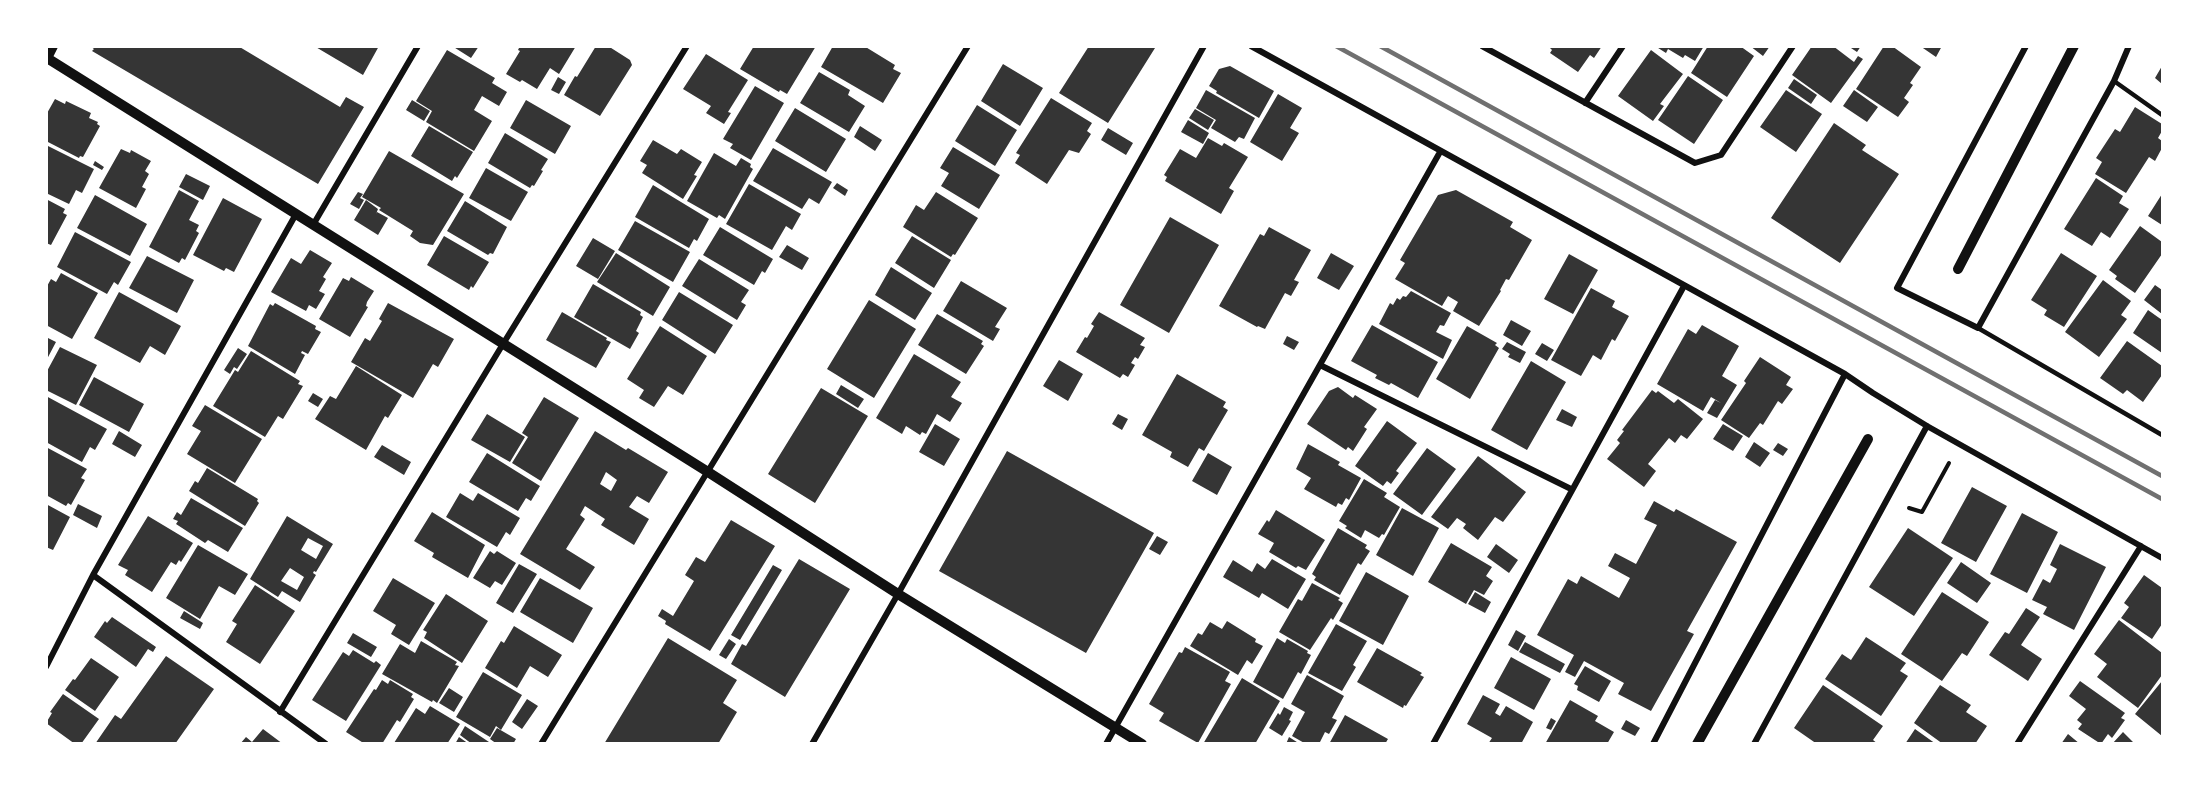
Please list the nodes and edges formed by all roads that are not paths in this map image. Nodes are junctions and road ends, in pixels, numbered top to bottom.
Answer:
1 (54, 46) edge
2 (418, 46) edge
3 (687, 46) edge
4 (968, 46) edge
5 (1204, 46) edge
6 (1251, 46) edge
7 (1482, 46) edge
8 (1623, 46) edge
9 (1793, 46) edge
10 (2026, 46) edge
11 (2074, 46) edge
12 (2129, 46) edge
13 (47, 59) edge
14 (2114, 81) junction
15 (1585, 103) junction
16 (2163, 115) edge
17 (1440, 152) junction
18 (296, 214) junction
19 (314, 225) junction
20 (1958, 268) dead end
21 (1684, 286) junction
22 (1978, 328) junction
23 (503, 344) junction
24 (1320, 365) junction
25 (1845, 374) junction
26 (1927, 426) junction
27 (2163, 435) edge
28 (1868, 439) dead end
29 (708, 472) junction
30 (1571, 489) junction
31 (2141, 546) junction
32 (2163, 558) edge
33 (93, 575) junction
34 (898, 594) junction
35 (46, 667) edge
36 (280, 712) junction
37 (1116, 727) junction
38 (326, 744) edge
39 (541, 744) edge
40 (812, 744) edge
41 (1106, 744) edge
42 (1142, 744) edge
43 (1433, 744) edge
44 (1653, 744) edge
45 (1697, 744) edge
46 (1754, 744) edge
47 (2018, 744) edge

1 - 13 street
2 - 19 street
3 - 23 street
4 - 29 street
5 - 34 street
6 - 17 street
7 - 15 street
8 - 15 street
9 - 15 street
10 - 22 street
11 - 20 street
12 - 14 street
13 - 18 street
14 - 16 lane
14 - 22 street
17 - 21 street
17 - 24 street
18 - 19 street
18 - 33 street
19 - 23 street
21 - 25 street
21 - 30 street
22 - 27 lane
23 - 29 street
23 - 36 street
24 - 30 street
24 - 37 street
25 - 26 street
25 - 44 street
26 - 31 street
26 - 46 street
28 - 45 street
29 - 34 street
29 - 39 street
30 - 43 street
31 - 32 street
31 - 47 street
33 - 35 street
33 - 36 street
34 - 37 street
34 - 40 street
36 - 38 street
37 - 41 street
37 - 42 street

